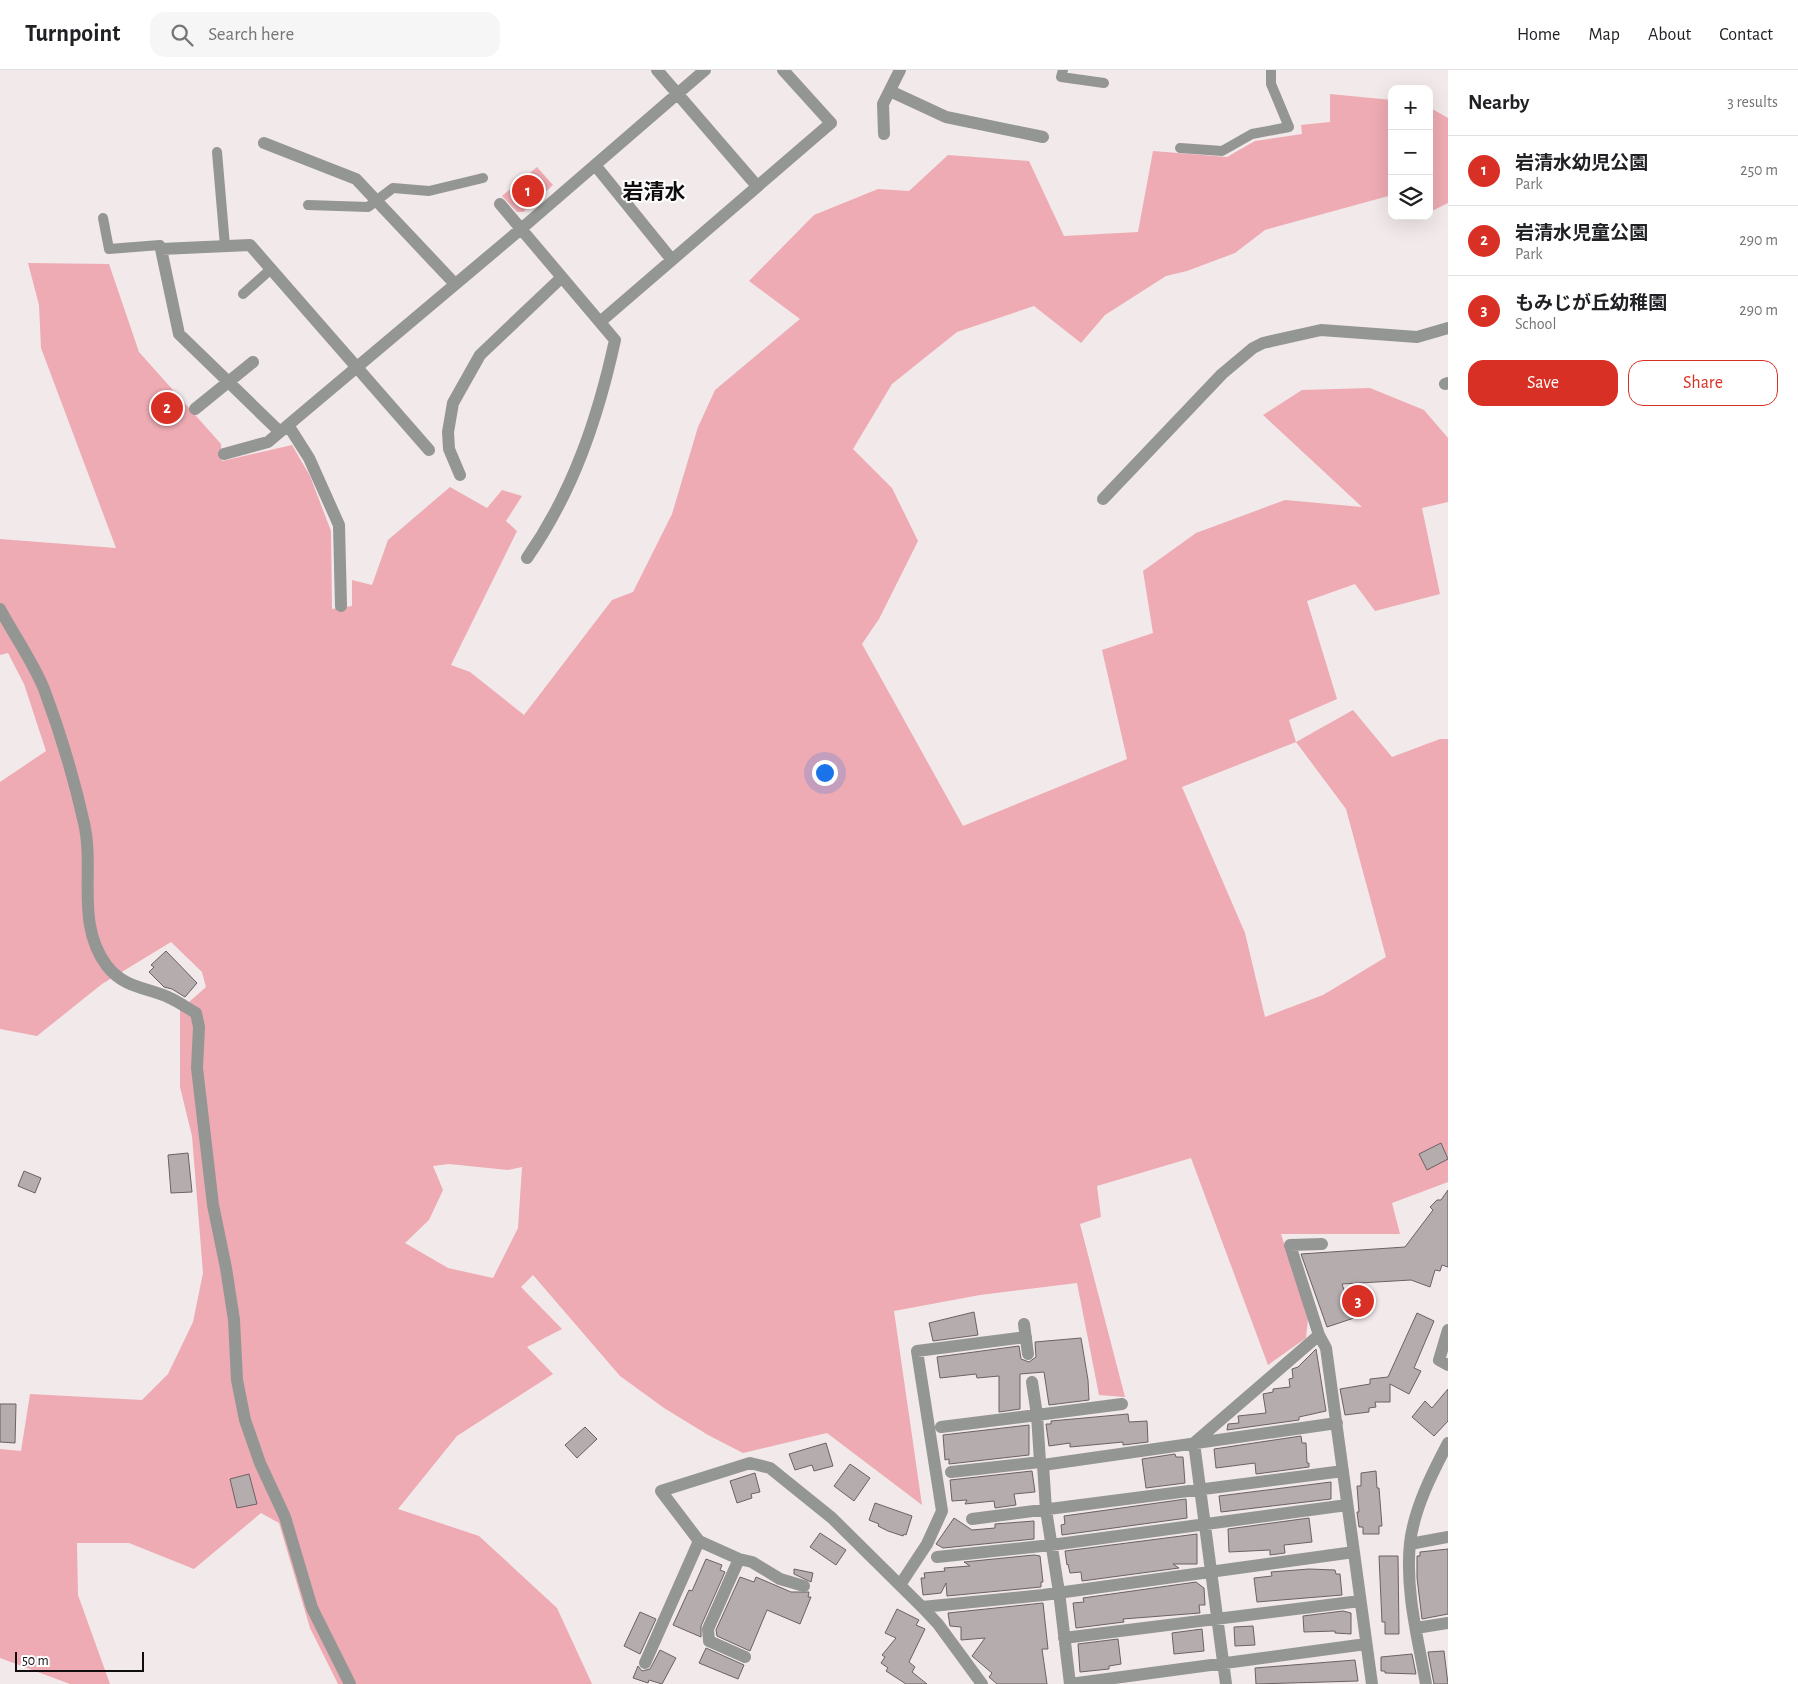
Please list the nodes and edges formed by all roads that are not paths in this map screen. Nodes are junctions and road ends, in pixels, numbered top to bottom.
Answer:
1 (657, 70) edge
2 (705, 70) edge
3 (783, 70) edge
4 (900, 70) edge
5 (1063, 70) edge
6 (1271, 70) edge
7 (1104, 83) dead end
8 (890, 91) junction
9 (677, 94) junction
10 (884, 134) dead end
11 (1043, 137) dead end
12 (264, 143) dead end
13 (1180, 148) dead end
14 (217, 152) dead end
15 (596, 165) junction
16 (483, 178) dead end
17 (757, 186) junction
18 (377, 201) junction
19 (500, 204) dead end
20 (308, 205) dead end
21 (103, 218) dead end
22 (521, 229) junction
23 (226, 246) junction
24 (161, 249) junction
25 (672, 260) junction
26 (271, 269) junction
27 (561, 278) junction
28 (455, 284) junction
29 (243, 294) dead end
30 (600, 322) junction
31 (1448, 328) edge
32 (253, 362) dead end
33 (356, 368) junction
34 (229, 382) junction
35 (194, 409) dead end
36 (284, 428) junction
37 (429, 450) dead end
38 (224, 454) dead end
39 (460, 475) dead end
40 (1103, 499) dead end
41 (527, 558) dead end
42 (341, 606) dead end
43 (0, 609) edge
44 (1322, 1244) dead end
45 (1448, 1330) edge
46 (1319, 1335) junction
47 (1028, 1354) dead end
48 (1448, 1364) edge
49 (1032, 1382) dead end
50 (1122, 1404) dead end
51 (1037, 1415) junction
52 (1337, 1423) junction
53 (941, 1427) dead end
54 (1194, 1443) junction
55 (1448, 1443) edge
56 (1041, 1463) junction
57 (1343, 1471) junction
58 (951, 1472) dead end
59 (1200, 1490) junction
60 (1347, 1505) junction
61 (1046, 1510) junction
62 (972, 1519) dead end
63 (1204, 1524) junction
64 (1448, 1536) edge
65 (699, 1541) junction
66 (1410, 1544) junction
67 (1051, 1545) junction
68 (1354, 1552) junction
69 (937, 1557) dead end
70 (739, 1559) junction
71 (1211, 1572) junction
72 (900, 1585) junction
73 (804, 1586) dead end
74 (1059, 1592) junction
75 (1360, 1601) junction
76 (922, 1607) junction
77 (1217, 1619) junction
78 (1448, 1623) edge
79 (1416, 1628) junction
80 (1064, 1638) junction
81 (1366, 1644) junction
82 (745, 1657) dead end
83 (646, 1663) dead end
84 (1223, 1664) junction
85 (350, 1684) edge
86 (982, 1684) edge
87 (1070, 1684) edge
88 (1226, 1684) edge
89 (1372, 1684) edge
90 (1426, 1684) edge

1 - 9 street
2 - 9 street
3 - 17 street
4 - 8 street
5 - 7 lane
6 - 13 lane
8 - 10 street
8 - 11 street
9 - 15 street
9 - 17 street
12 - 18 street
14 - 23 lane
15 - 22 street
15 - 25 street
16 - 18 lane
17 - 25 street
18 - 20 lane
18 - 28 street
19 - 22 street
21 - 24 lane
22 - 27 street
22 - 28 street
23 - 24 street
23 - 26 street
24 - 34 street
25 - 30 street
26 - 29 lane
26 - 33 street
27 - 30 street
27 - 39 street
28 - 33 street
30 - 41 street
31 - 40 street
32 - 34 street
33 - 36 street
33 - 37 street
34 - 35 street
34 - 36 street
36 - 38 street
36 - 42 street
43 - 85 street
44 - 46 street
45 - 48 street
46 - 52 street
46 - 54 street
47 - 72 street
49 - 51 street
50 - 51 street
51 - 53 street
51 - 56 street
52 - 54 street
52 - 57 street
54 - 56 street
54 - 59 street
55 - 66 street
56 - 58 street
56 - 61 street
57 - 59 street
57 - 60 street
59 - 61 street
59 - 63 street
60 - 63 street
60 - 68 street
61 - 62 street
61 - 67 street
63 - 67 street
63 - 71 street
64 - 66 street
65 - 70 street
65 - 72 street
65 - 83 street
66 - 79 street
67 - 69 street
67 - 74 street
68 - 71 street
68 - 75 street
70 - 73 street
70 - 82 street
71 - 74 street
71 - 77 street
72 - 76 street
74 - 76 street
74 - 80 street
75 - 77 street
75 - 81 street
76 - 86 street
77 - 80 street
77 - 84 street
78 - 79 street
79 - 90 street
80 - 87 street
81 - 84 street
81 - 89 street
84 - 87 street
84 - 88 street

